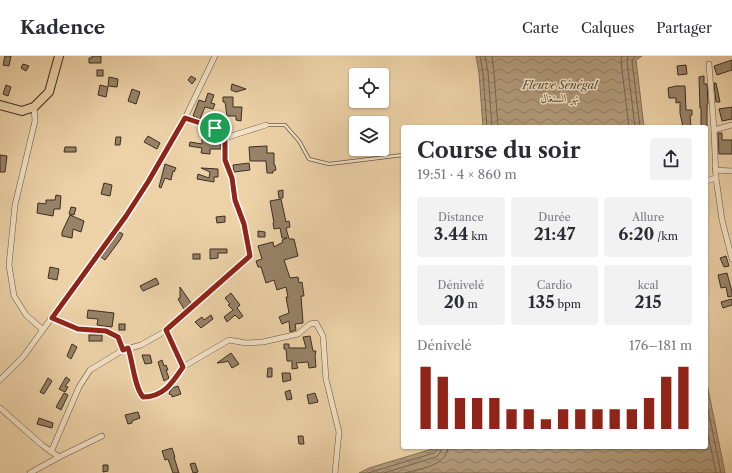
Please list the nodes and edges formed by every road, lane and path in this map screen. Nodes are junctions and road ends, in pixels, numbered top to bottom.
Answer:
1 (59, 56) edge
2 (215, 56) edge
3 (709, 64) dead end
4 (0, 104) edge
5 (34, 107) junction
6 (185, 118) junction
7 (266, 125) joint
8 (732, 125) edge
9 (714, 130) junction
10 (225, 138) junction
11 (401, 156) edge
12 (715, 170) junction
13 (732, 171) edge
14 (716, 178) junction
15 (708, 180) edge
16 (732, 259) edge
17 (52, 318) junction
18 (42, 329) junction
19 (166, 330) junction
20 (126, 349) junction
21 (183, 367) junction
22 (0, 380) edge
23 (0, 408) edge
24 (102, 436) dead end
25 (51, 452) junction
26 (58, 456) junction
27 (30, 473) edge
28 (336, 473) edge

1 - 5 main road
2 - 6 street
3 - 9 street
4 - 5 main road
5 - 18 street
6 - 10 street
6 - 17 street
7 - 10 street
7 - 11 lane
8 - 9 street
9 - 12 street
10 - 19 street
12 - 13 street
12 - 14 street
14 - 15 street
14 - 16 street
17 - 18 street
17 - 20 street
18 - 22 street
19 - 20 street
19 - 21 street
20 - 21 street
20 - 25 street
21 - 28 street
23 - 25 street
24 - 26 street
25 - 26 street
26 - 27 street

